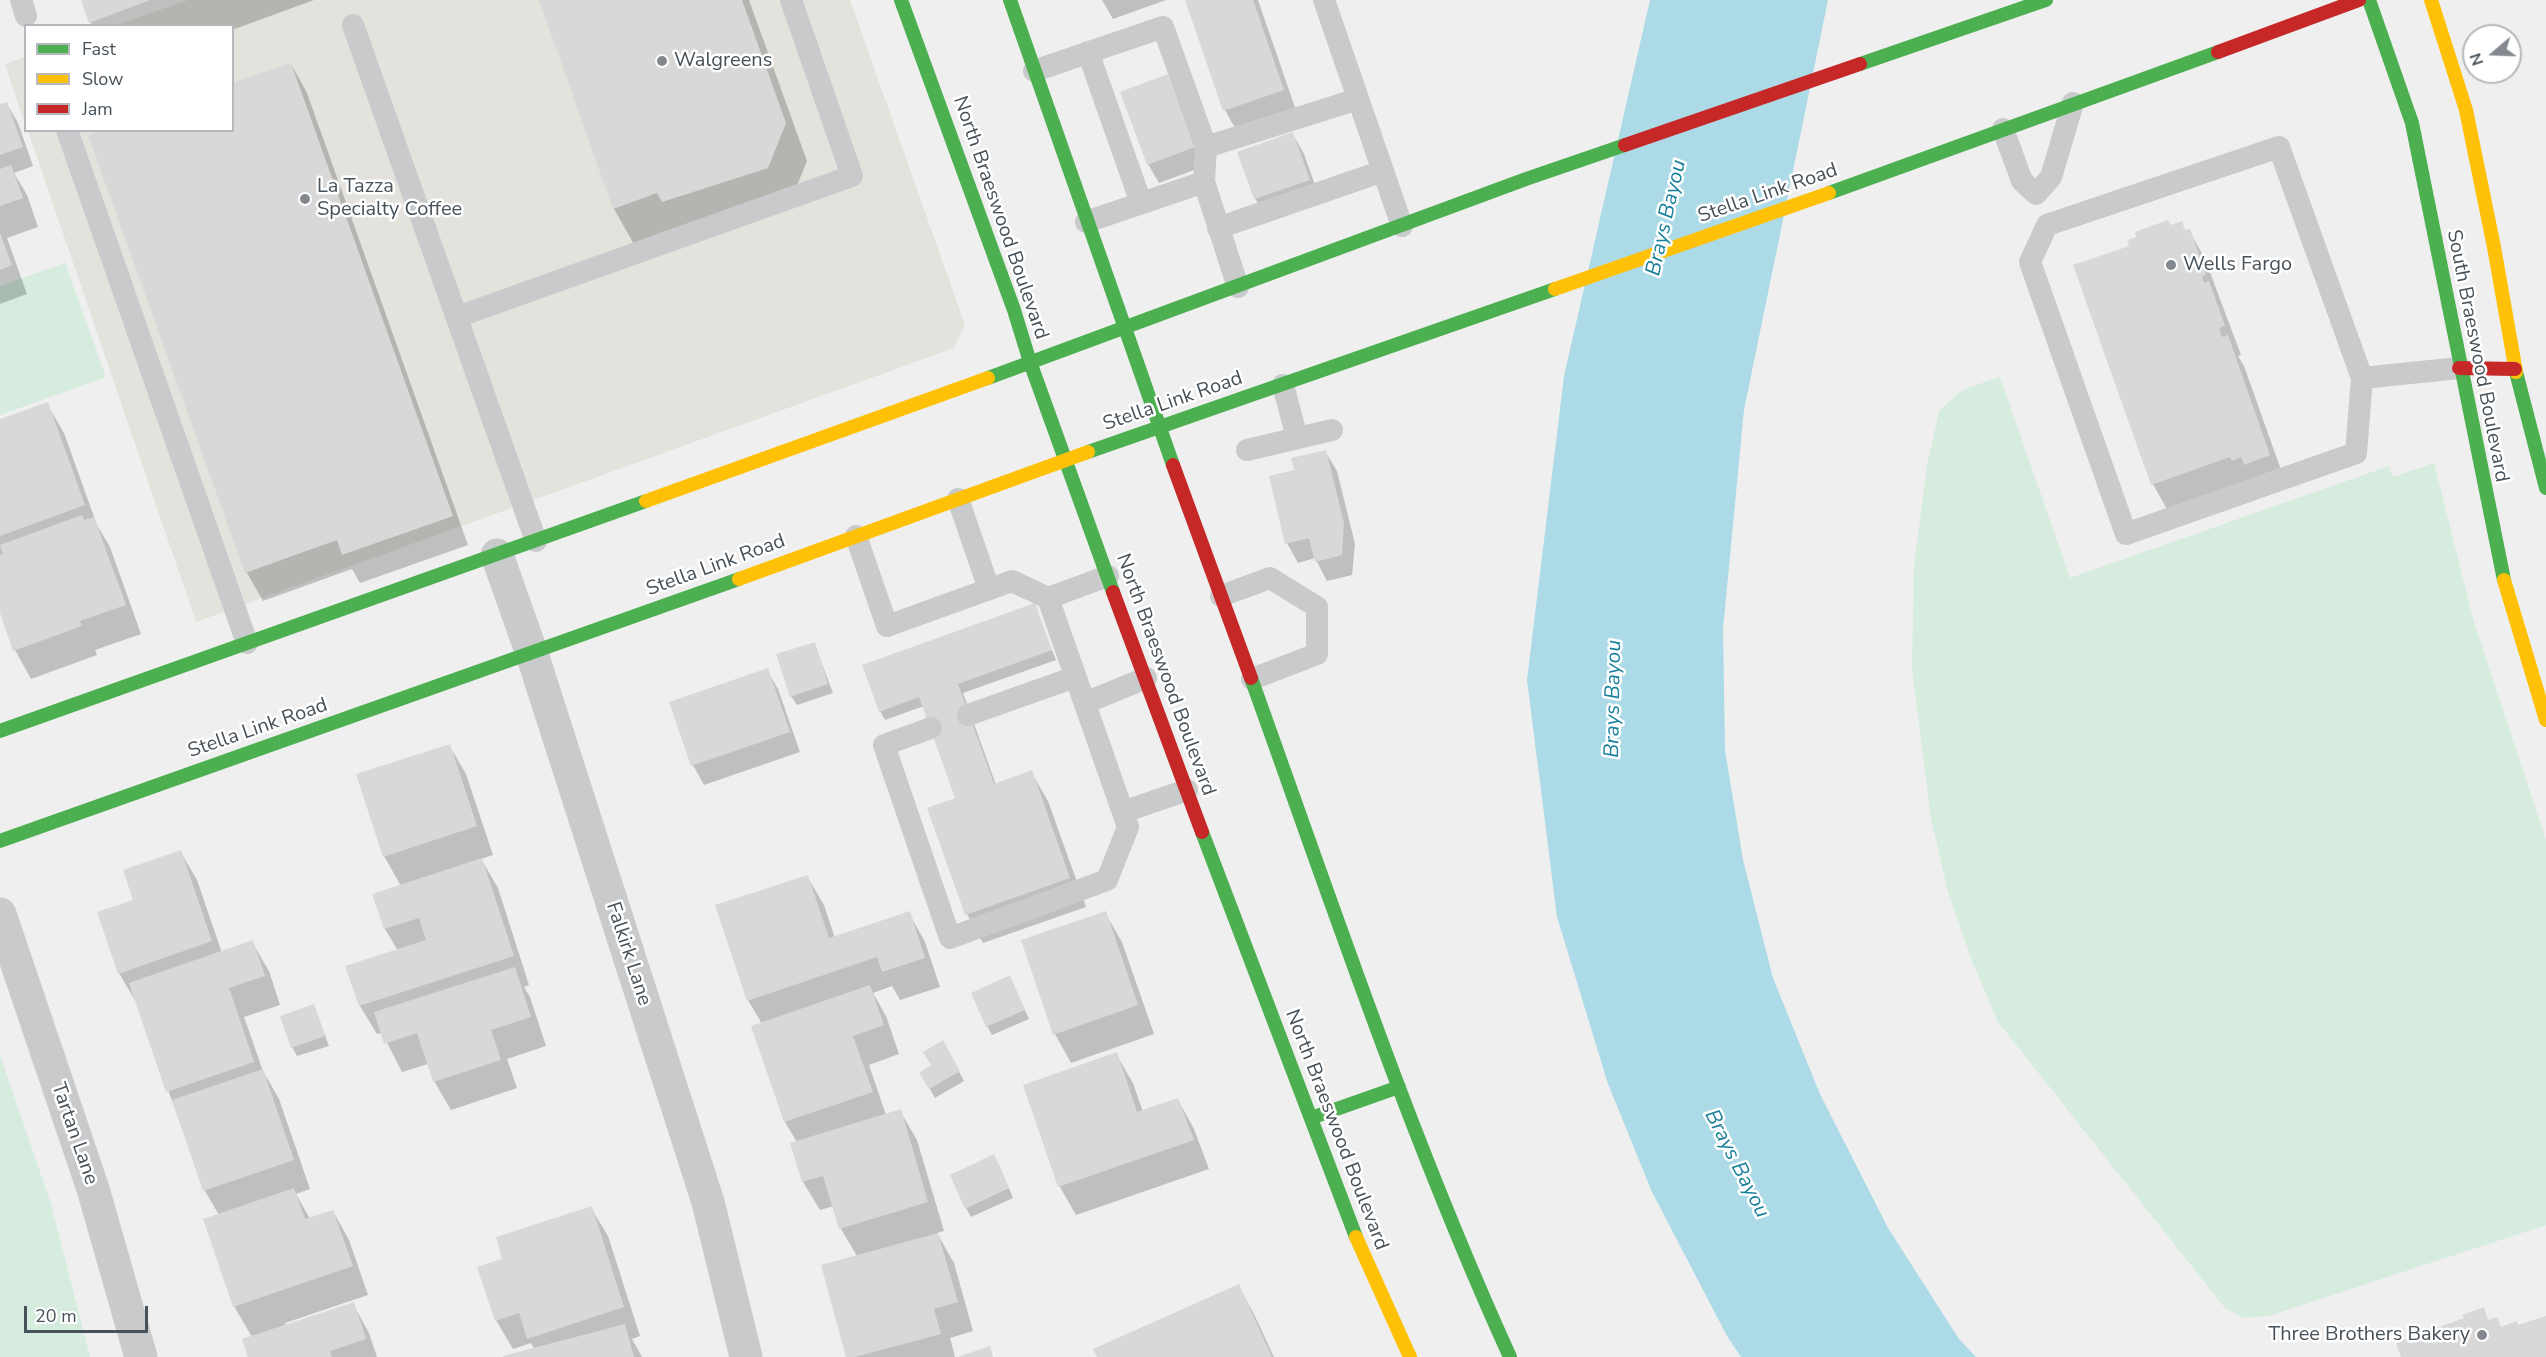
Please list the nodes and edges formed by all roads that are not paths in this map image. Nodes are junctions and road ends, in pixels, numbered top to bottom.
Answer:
1 (791, 0) edge
2 (901, 0) edge
3 (1010, 0) edge
4 (1324, 0) edge
5 (2046, 0) edge
6 (2359, 0) edge
7 (2369, 0) edge
8 (2431, 0) edge
9 (353, 25) dead end
10 (1088, 52) junction
11 (1034, 71) junction
12 (1358, 99) junction
13 (2073, 104) junction
14 (2003, 129) junction
15 (68, 132) edge
16 (1206, 147) junction
17 (1383, 171) junction
18 (1204, 182) junction
19 (2036, 194) junction
20 (1141, 203) junction
21 (1086, 222) junction
22 (2046, 225) junction
23 (1402, 226) junction
24 (1218, 228) junction
25 (1238, 287) junction
26 (457, 317) junction
27 (1124, 329) junction
28 (1030, 362) junction
29 (2459, 368) junction
30 (2515, 369) junction
31 (2362, 378) junction
32 (1283, 385) junction
33 (1162, 428) junction
34 (1332, 430) dead end
35 (1298, 438) junction
36 (1247, 450) dead end
37 (1065, 460) junction
38 (2546, 489) edge
39 (958, 499) junction
40 (856, 536) junction
41 (536, 541) junction
42 (497, 555) junction
43 (1108, 576) junction
44 (989, 589) junction
45 (1221, 596) junction
46 (1048, 598) junction
47 (247, 643) junction
48 (532, 654) junction
49 (1075, 677) junction
50 (1146, 678) junction
51 (1251, 679) junction
52 (1084, 703) junction
53 (968, 715) dead end
54 (2546, 720) edge
55 (931, 728) dead end
56 (0, 731) edge
57 (1187, 790) junction
58 (1123, 812) junction
59 (0, 841) edge
60 (0, 914) edge
61 (1399, 1087) junction
62 (1311, 1118) junction
63 (141, 1357) edge
64 (746, 1357) edge
65 (1410, 1357) edge
66 (1510, 1357) edge

1 - 26 lane
2 - 28 main road, North Braeswood Boulevard
3 - 11 main road
4 - 12 lane
5 - 23 main road
6 - 13 main road, Stella Link Road
7 - 29 main road, South Braeswood Boulevard
8 - 30 main road, South Braeswood Boulevard
9 - 26 lane
10 - 11 lane
10 - 16 lane
10 - 20 lane
11 - 21 main road
12 - 16 lane
12 - 17 lane
13 - 14 main road, Stella Link Road
13 - 19 lane
14 - 19 lane
14 - 32 main road, Stella Link Road
15 - 47 lane
16 - 18 lane
17 - 23 lane
17 - 24 lane
18 - 20 lane
18 - 24 lane
19 - 22 lane
20 - 21 lane
21 - 27 main road
22 - 31 lane
22 - 31 lane
23 - 25 main road
24 - 25 lane
25 - 27 main road
26 - 41 lane
27 - 28 main road
27 - 33 main road
28 - 37 main road, North Braeswood Boulevard
28 - 41 main road
29 - 30 main road
29 - 31 lane
29 - 54 main road, South Braeswood Boulevard
30 - 38 main road, South Braeswood Boulevard
32 - 33 main road, Stella Link Road
32 - 35 lane
33 - 37 main road, Stella Link Road
33 - 45 main road
34 - 35 lane
35 - 36 lane
37 - 39 main road, Stella Link Road
37 - 43 main road, North Braeswood Boulevard
39 - 40 main road, Stella Link Road
39 - 44 lane
40 - 44 lane
40 - 48 main road, Stella Link Road
41 - 42 main road
42 - 47 main road
42 - 48 street, Falkirk Lane
43 - 46 lane
43 - 50 main road, North Braeswood Boulevard
44 - 46 lane
45 - 51 main road
45 - 51 lane
46 - 49 lane
47 - 56 main road
48 - 59 main road, Stella Link Road
48 - 64 street, Falkirk Lane
49 - 52 lane
49 - 53 lane
50 - 52 lane
50 - 57 main road, North Braeswood Boulevard
51 - 61 main road
52 - 58 lane
55 - 58 lane
57 - 58 lane
57 - 62 main road, North Braeswood Boulevard
60 - 63 street, Tartan Lane
61 - 62 main road
61 - 66 main road
62 - 65 main road, North Braeswood Boulevard

